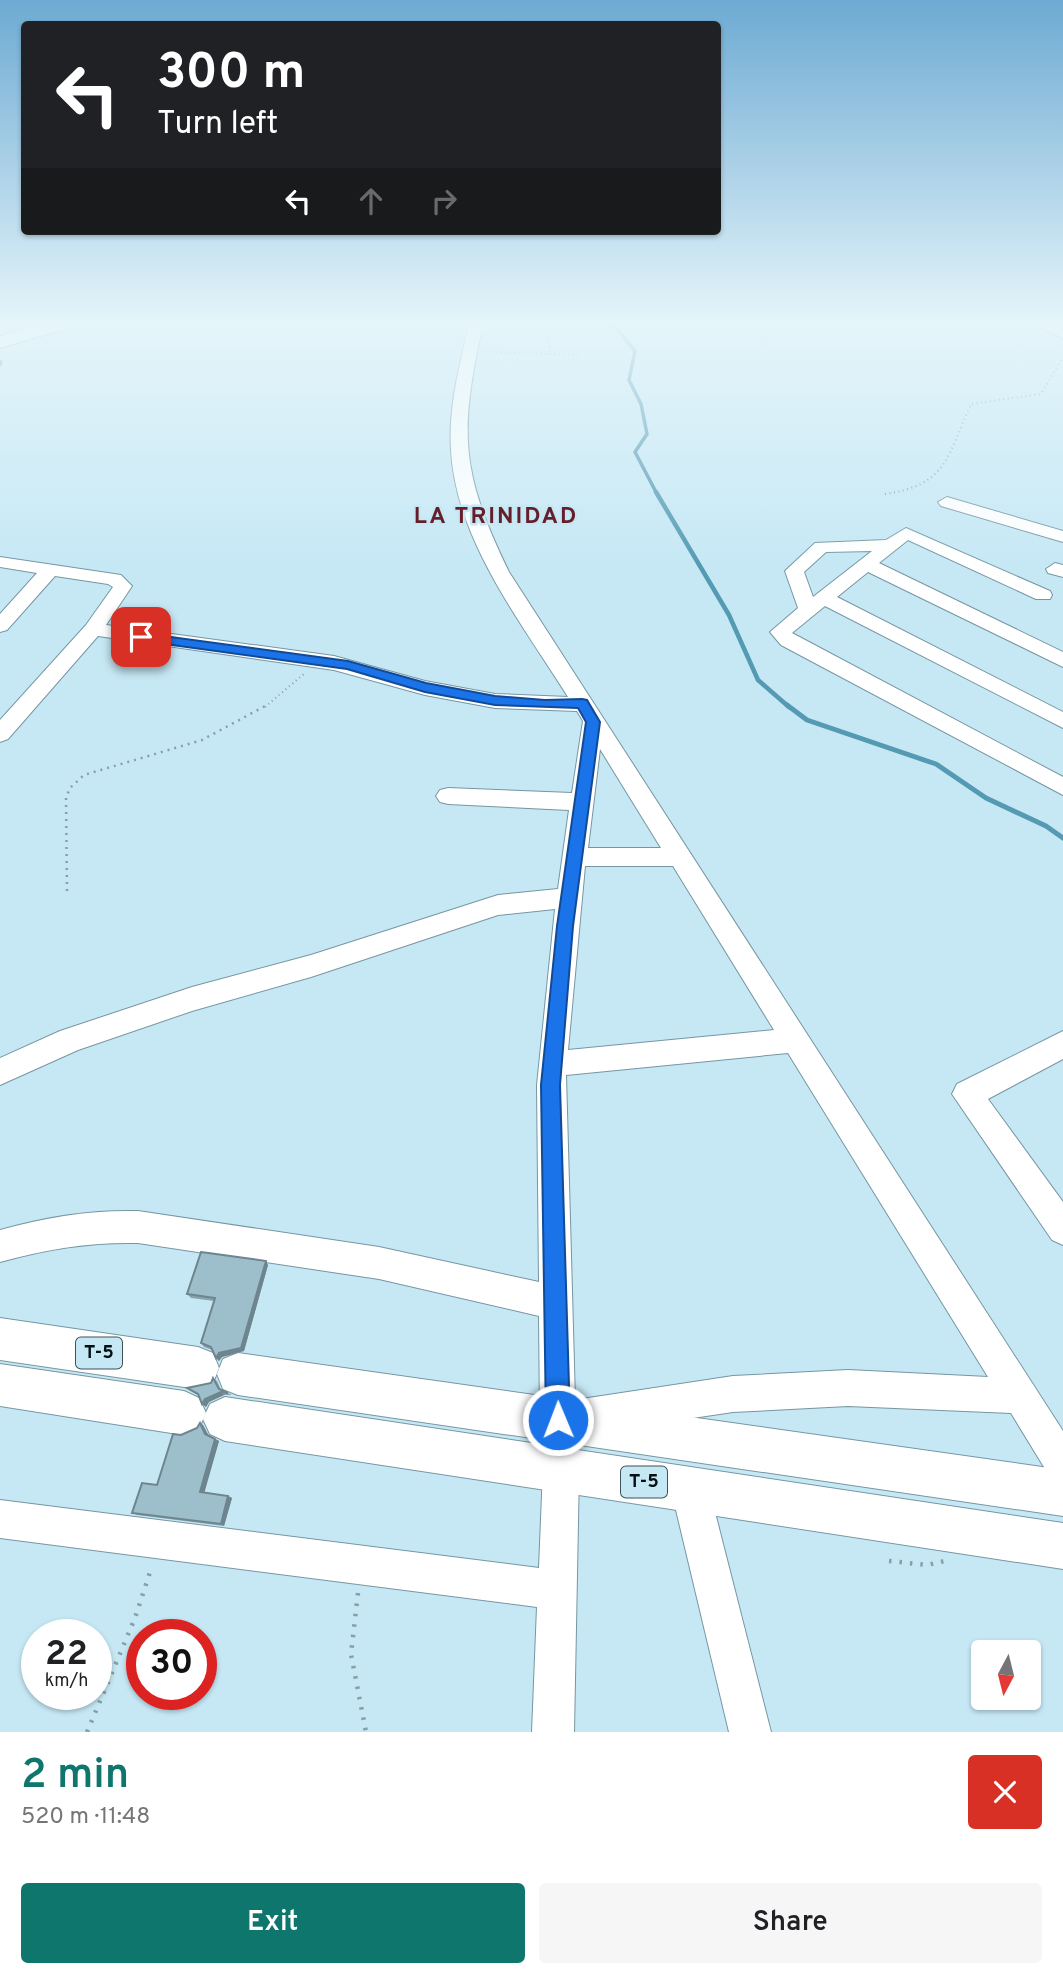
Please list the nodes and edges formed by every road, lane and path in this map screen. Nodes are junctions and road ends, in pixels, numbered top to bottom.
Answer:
1 (458, 405) edge
2 (971, 405) edge
3 (885, 494) dead end
4 (947, 502) dead end
5 (1063, 537) edge
6 (892, 545) junction
7 (0, 562) edge
8 (867, 565) junction
9 (51, 569) junction
10 (1043, 595) dead end
11 (816, 604) junction
12 (0, 626) edge
13 (93, 629) junction
14 (316, 660) junction
15 (1063, 660) edge
16 (587, 713) junction
17 (1063, 721) edge
18 (0, 734) edge
19 (1063, 787) edge
20 (448, 796) dead end
21 (581, 802) junction
22 (574, 857) junction
23 (680, 858) junction
24 (67, 891) dead end
25 (569, 898) junction
26 (796, 1040) junction
27 (1063, 1044) edge
28 (552, 1063) junction
29 (0, 1072) edge
30 (1063, 1229) edge
31 (0, 1246) edge
32 (556, 1303) junction
33 (0, 1339) edge
34 (44, 1345) junction
35 (13, 1387) edge
36 (387, 1395) junction
37 (1020, 1396) junction
38 (558, 1420) junction
39 (377, 1442) junction
40 (1063, 1464) edge
41 (561, 1470) junction
42 (690, 1489) junction
43 (1063, 1493) edge
44 (0, 1519) edge
45 (160, 1539) junction
46 (1063, 1546) edge
47 (889, 1561) dead end
48 (363, 1565) junction
49 (923, 1566) dead end
50 (558, 1590) junction
51 (87, 1732) edge
52 (366, 1732) edge
53 (552, 1732) edge
54 (750, 1732) edge

1 - 16 street
2 - 3 path
4 - 5 street
6 - 8 street
6 - 10 street
6 - 11 street
7 - 9 street
8 - 11 street
8 - 15 street
9 - 12 street
9 - 13 street
11 - 17 street
11 - 19 street
13 - 14 street
13 - 18 street
14 - 16 street
14 - 24 path
16 - 21 street
16 - 23 street
20 - 21 street
21 - 22 street
22 - 23 street
22 - 25 street
23 - 26 street
25 - 28 street
25 - 29 street
26 - 28 street
26 - 37 street
27 - 30 street
28 - 32 street
31 - 32 street
32 - 38 street
33 - 34 main road, T-5
34 - 35 main road, T-5
34 - 36 main road, T-5
35 - 39 main road, T-5
36 - 38 main road, T-5
36 - 39 main road
37 - 38 street
37 - 40 street
38 - 43 main road, T-5
39 - 41 main road, T-5
41 - 42 main road, T-5
41 - 50 street
42 - 46 main road, T-5
42 - 54 street
44 - 45 street
45 - 48 street
45 - 51 path
47 - 49 path
48 - 50 street
48 - 52 path
50 - 53 street

